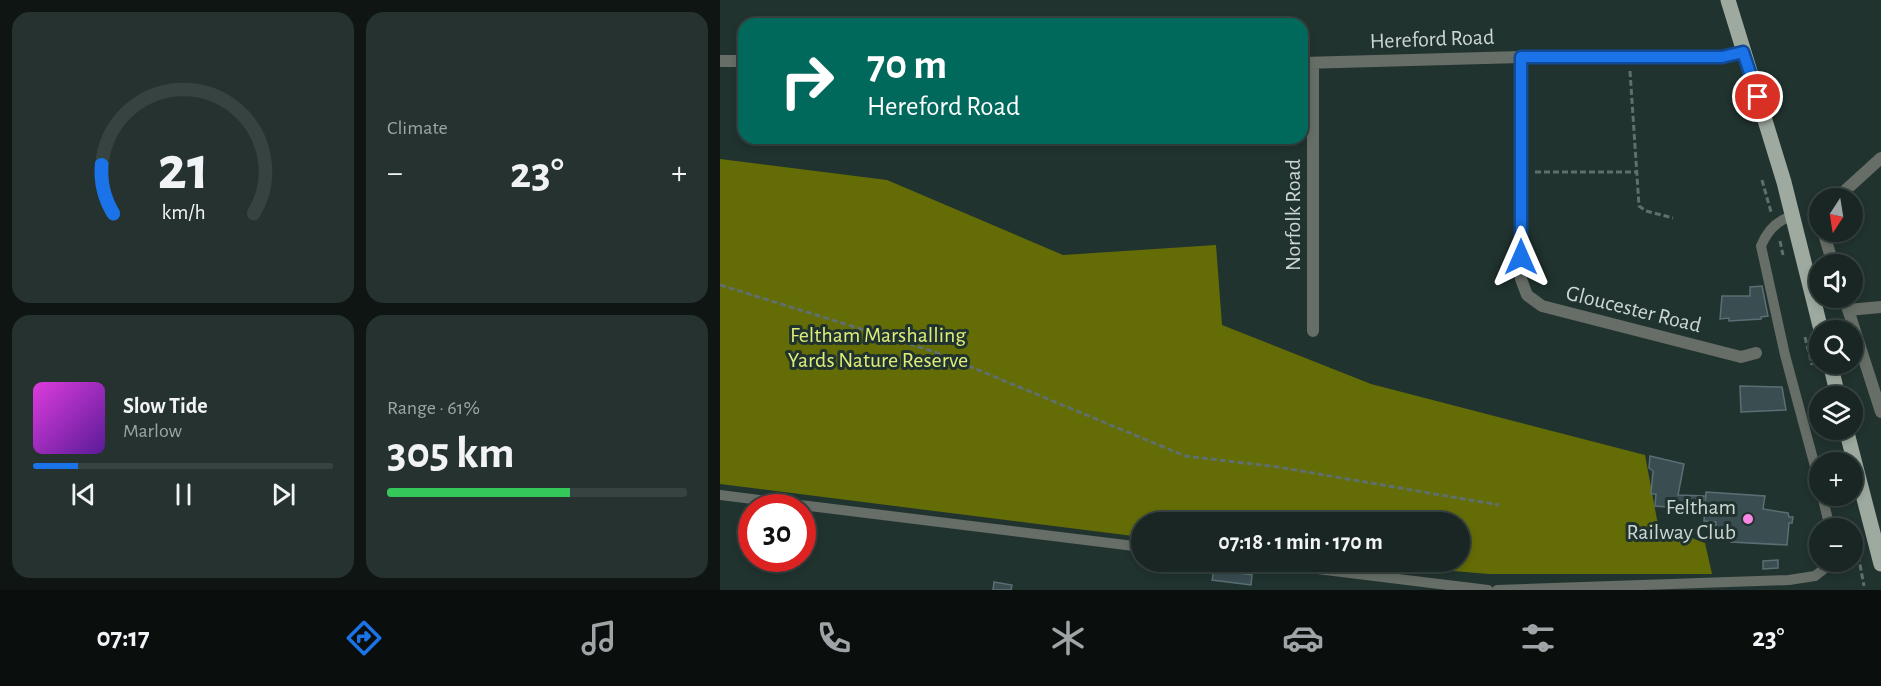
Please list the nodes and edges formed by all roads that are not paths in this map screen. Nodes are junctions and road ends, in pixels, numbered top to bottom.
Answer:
1 (1728, 0) edge
2 (1743, 52) junction
3 (1521, 57) junction
4 (720, 61) edge
5 (738, 62) edge
6 (1308, 63) edge
7 (1308, 108) edge
8 (1881, 158) edge
9 (1848, 188) edge
10 (1793, 216) junction
11 (1881, 307) edge
12 (1848, 310) joint
13 (1819, 320) edge
14 (1313, 331) dead end
15 (1756, 353) dead end
16 (1881, 412) edge
17 (1849, 440) edge
18 (1811, 452) edge
19 (720, 495) edge
20 (1131, 547) edge
21 (1881, 564) edge
22 (1342, 572) edge
23 (1820, 572) edge
24 (1488, 590) edge
25 (1497, 590) edge

1 - 2 main road
2 - 3 street, Hereford Road
2 - 10 main road
3 - 6 street, Hereford Road
3 - 15 street, Gloucester Road
4 - 5 street
7 - 14 street, Norfolk Road
8 - 9 street
10 - 13 main road
10 - 18 lane
11 - 12 street
12 - 16 street
17 - 21 main road
19 - 20 lane
22 - 24 lane
23 - 25 lane

